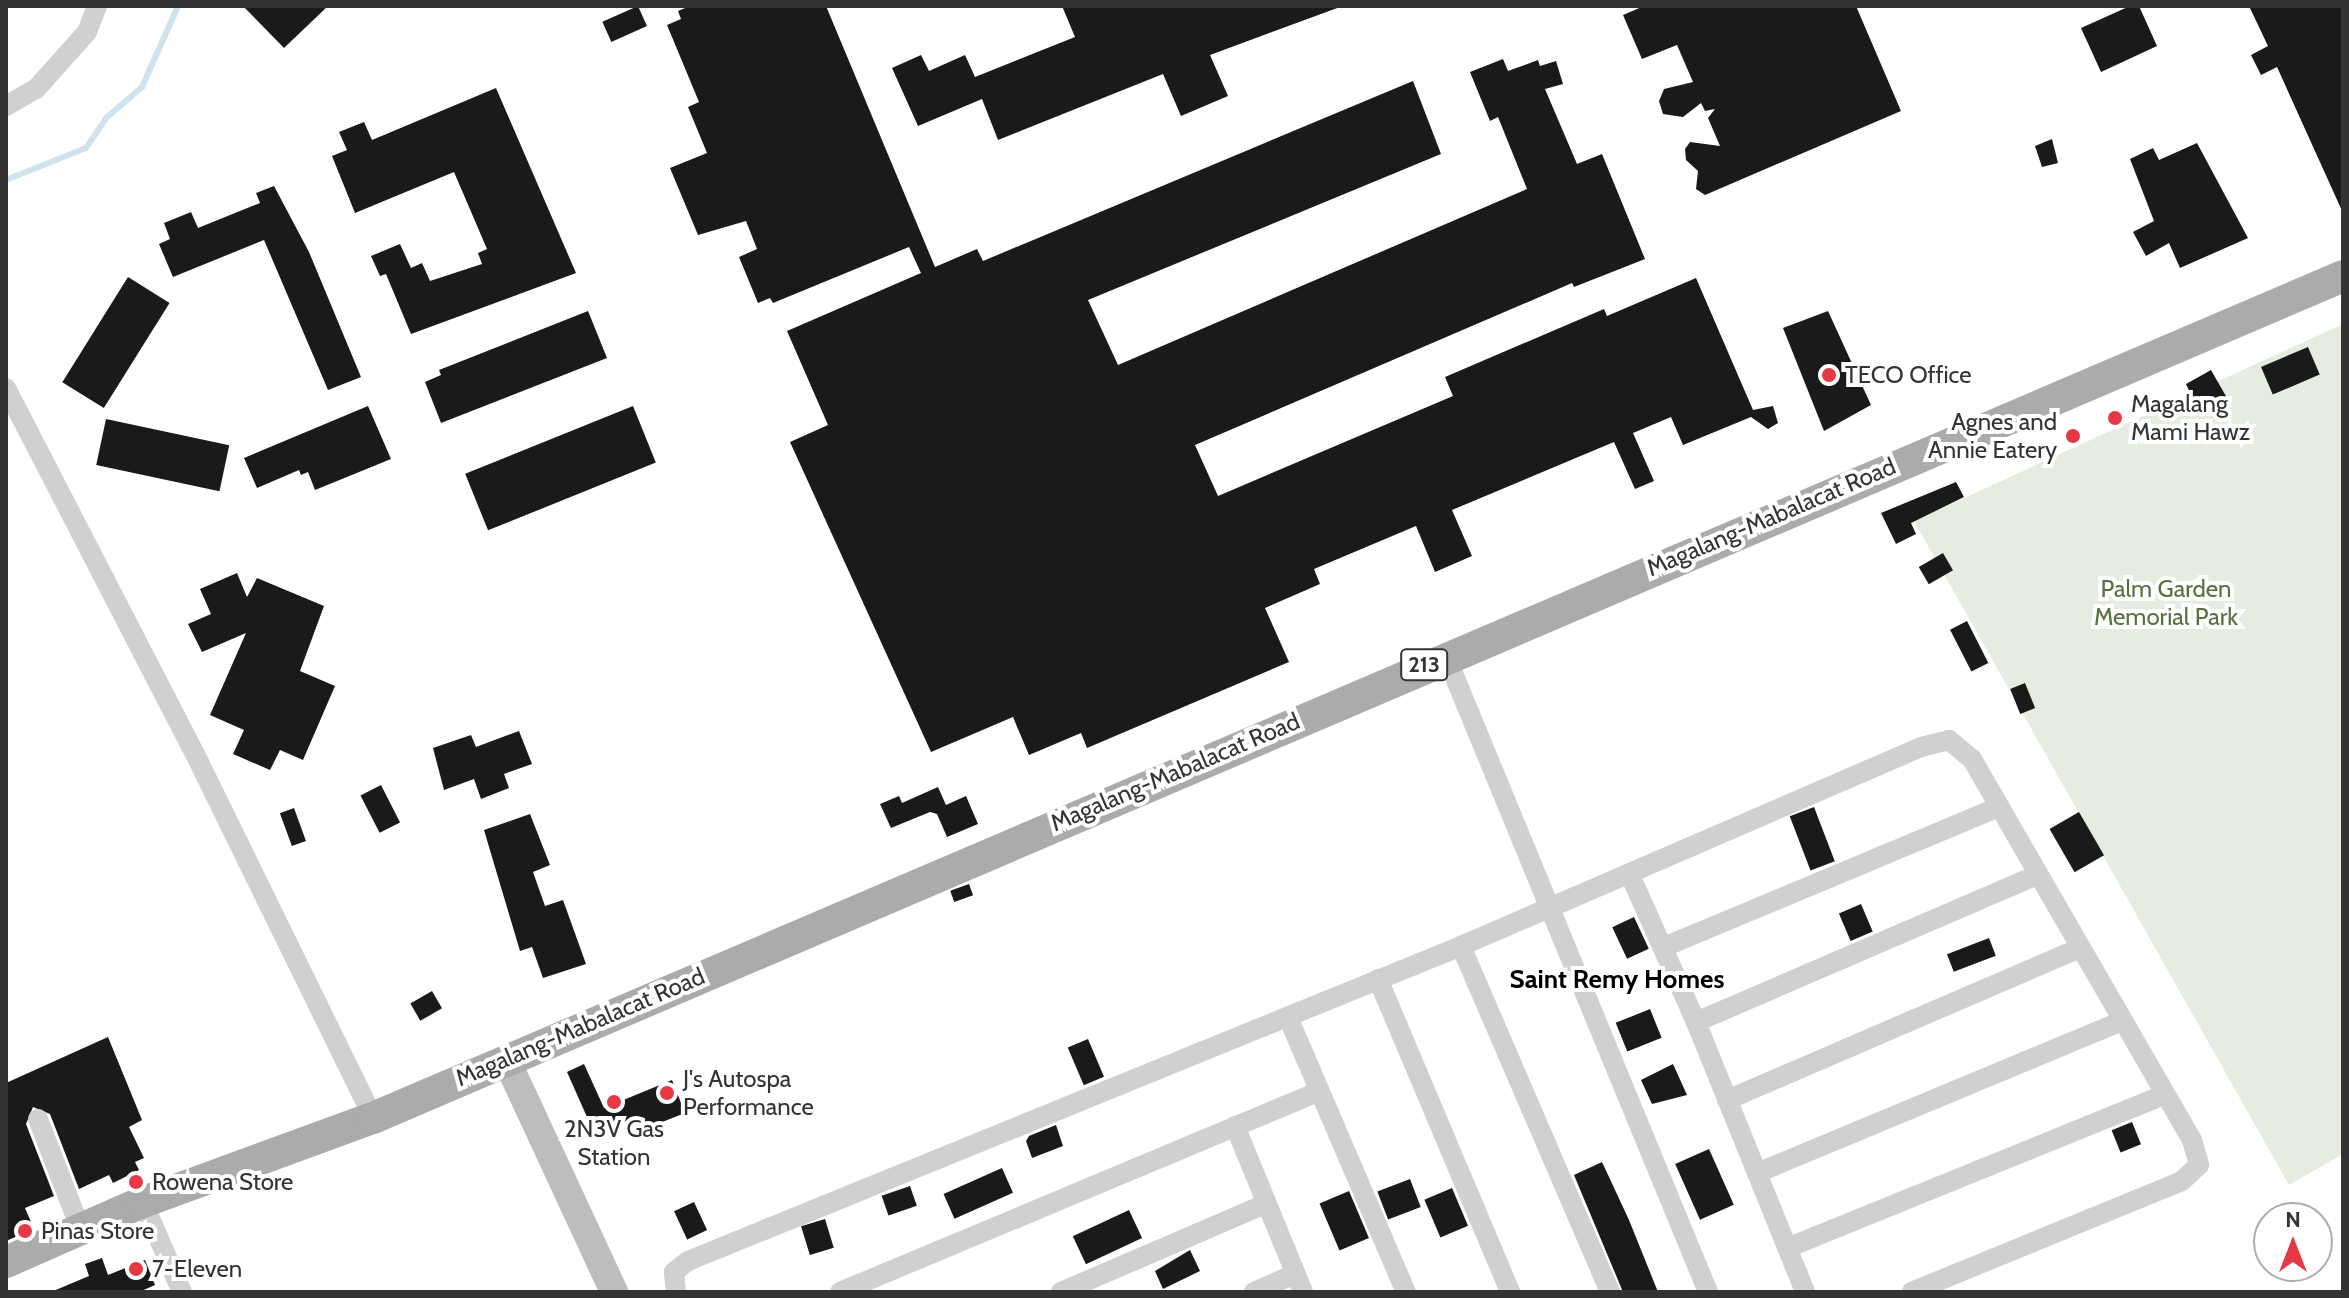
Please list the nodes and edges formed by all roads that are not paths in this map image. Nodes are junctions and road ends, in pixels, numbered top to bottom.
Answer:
1 (97, 6) edge
2 (6, 106) edge
3 (2343, 276) edge
4 (6, 388) edge
5 (1446, 656) junction
6 (1999, 807) junction
7 (1630, 875) junction
8 (2037, 875) junction
9 (1551, 907) junction
10 (1461, 946) junction
11 (1664, 947) junction
12 (2080, 948) junction
13 (1378, 979) junction
14 (1288, 1017) junction
15 (2123, 1021) junction
16 (1696, 1022) junction
17 (506, 1059) junction
18 (1320, 1091) junction
19 (2164, 1095) junction
20 (1727, 1100) junction
21 (373, 1118) junction
22 (38, 1119) dead end
23 (1235, 1126) junction
24 (1757, 1173) junction
25 (143, 1202) junction
26 (1265, 1204) junction
27 (80, 1228) junction
28 (1787, 1248) junction
29 (6, 1262) edge
30 (1299, 1283) edge
31 (182, 1292) edge
32 (614, 1292) edge
33 (676, 1292) edge
34 (840, 1292) edge
35 (1061, 1292) edge
36 (1254, 1292) edge
37 (1406, 1292) edge
38 (1510, 1292) edge
39 (1610, 1292) edge
40 (1708, 1292) edge
41 (1805, 1292) edge
42 (1912, 1292) edge

1 - 2 street
3 - 5 main road, Magalang-Mabalacat Road / 213
4 - 21 street
5 - 9 street
5 - 17 main road, Magalang-Mabalacat Road / 213
6 - 7 street
6 - 8 street
6 - 11 street
7 - 9 street
7 - 11 street
8 - 12 street
8 - 16 street
9 - 10 street
9 - 40 street
10 - 13 street
10 - 39 street
11 - 16 street
12 - 15 street
12 - 20 street
13 - 14 street
13 - 38 street
14 - 18 street
14 - 33 street
15 - 19 street
15 - 24 street
16 - 20 street
17 - 21 main road, Magalang-Mabalacat Road / 213
17 - 32 main road
18 - 23 street
18 - 37 street
19 - 28 street
19 - 42 street
20 - 24 street
21 - 25 main road, Magalang-Mabalacat Road / 213
22 - 27 street
23 - 26 street
23 - 34 street
24 - 28 street
25 - 27 main road, Magalang-Mabalacat Road / 213
25 - 31 street
26 - 30 street
26 - 35 street
27 - 29 main road, Magalang-Mabalacat Road / 213
28 - 41 street
30 - 36 street

